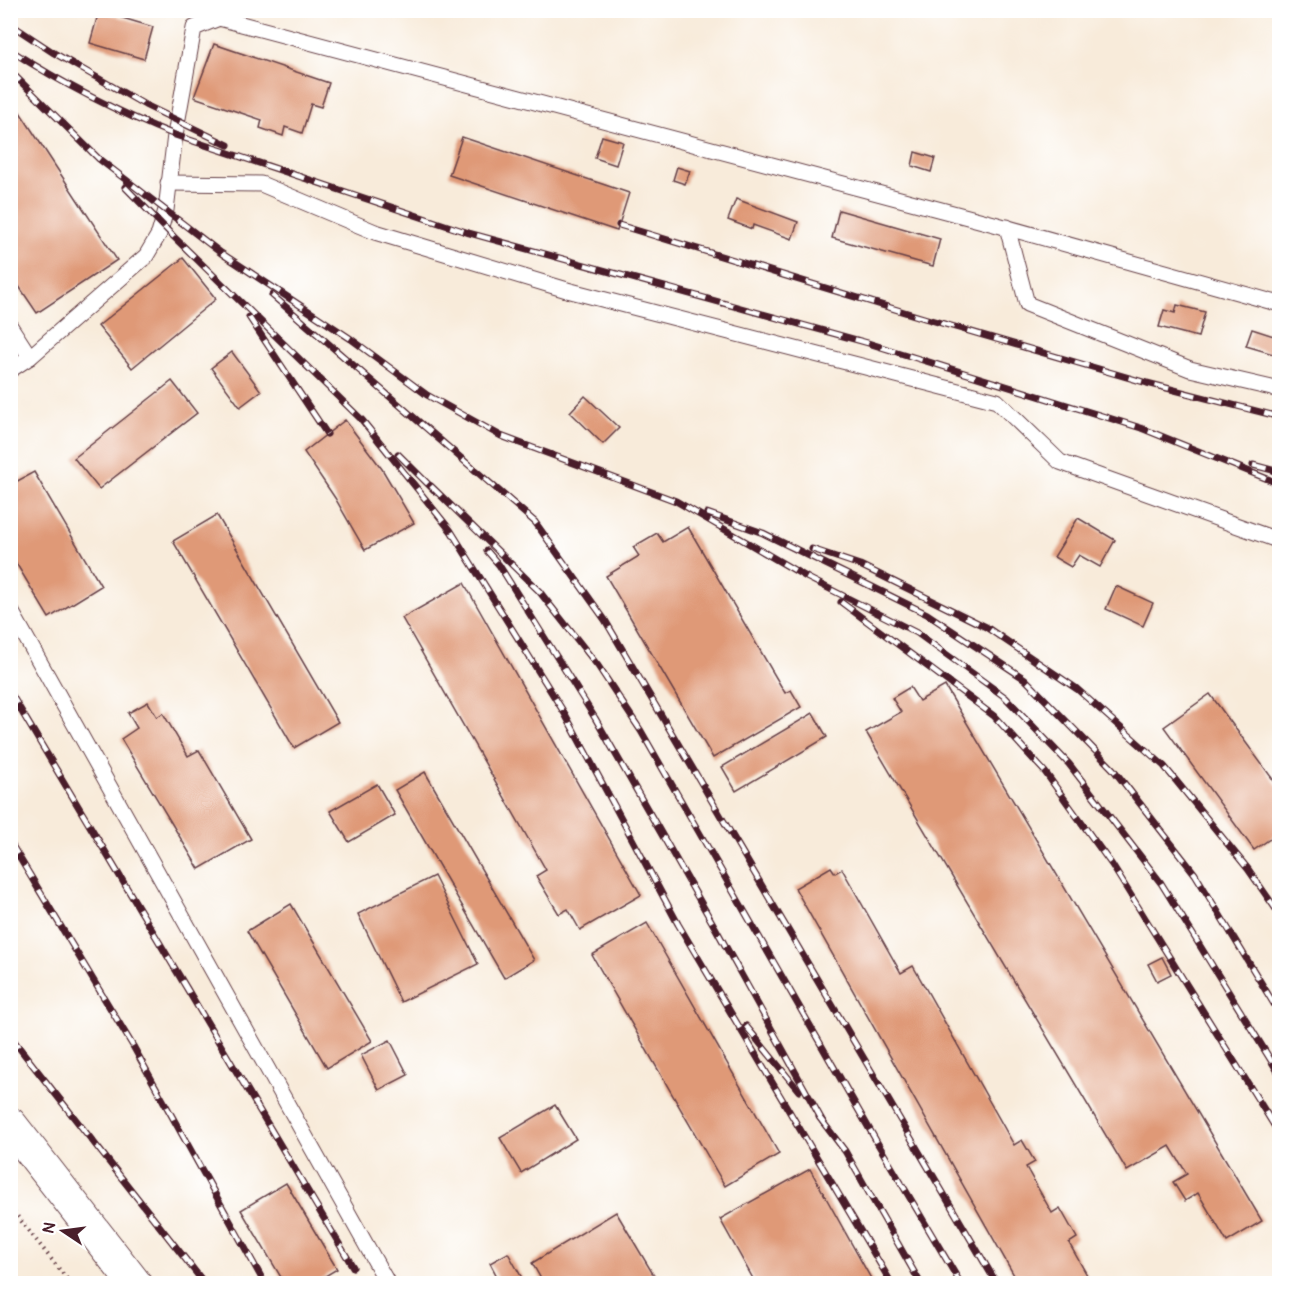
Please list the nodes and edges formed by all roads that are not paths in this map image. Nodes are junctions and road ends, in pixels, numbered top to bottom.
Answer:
1 (168, 183) junction
2 (1007, 227) junction
3 (1280, 304) edge
4 (10, 326) edge
5 (30, 357) junction
6 (10, 370) edge
7 (1280, 390) edge
8 (1280, 541) edge
9 (10, 609) edge
10 (10, 1124) edge
11 (135, 1284) edge
12 (388, 1284) edge

1 - 2 lane
1 - 5 lane
1 - 8 lane
2 - 3 lane
2 - 7 lane
4 - 5 lane
5 - 6 lane
9 - 12 lane
10 - 11 main road

